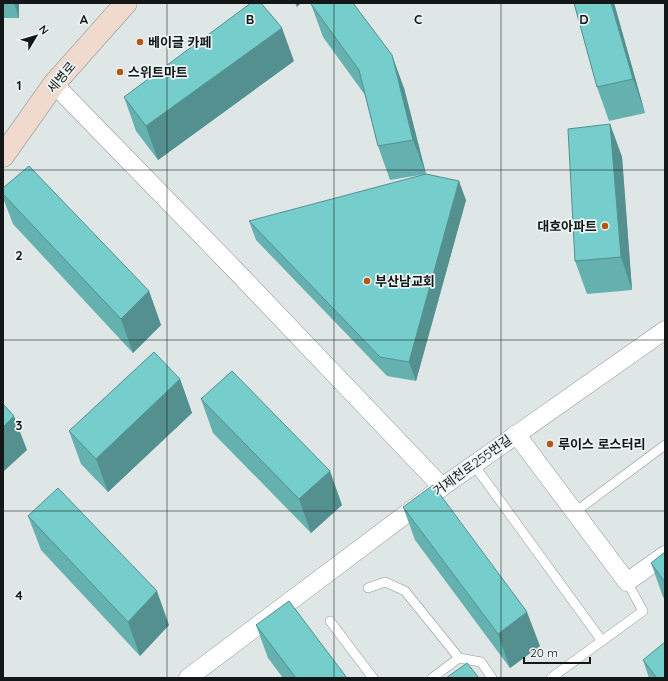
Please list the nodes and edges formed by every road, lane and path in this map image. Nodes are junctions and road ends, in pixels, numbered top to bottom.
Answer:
1 (126, 3) edge
2 (54, 84) junction
3 (3, 156) edge
4 (665, 330) edge
5 (516, 434) junction
6 (665, 445) edge
7 (474, 465) junction
8 (442, 487) junction
9 (575, 512) junction
10 (665, 555) edge
11 (627, 582) junction
12 (368, 588) dead end
13 (330, 621) dead end
14 (602, 641) junction
15 (459, 658) junction
16 (195, 676) edge
17 (373, 678) edge
18 (432, 678) edge
19 (492, 678) edge
20 (551, 678) edge

1 - 2 main road, 세병로
2 - 3 main road, 세병로
2 - 8 street
4 - 5 street, 거제천로255번길
5 - 7 street, 거제천로255번길
5 - 9 street
6 - 9 lane
7 - 8 street, 거제천로255번길
7 - 14 lane
8 - 16 street, 거제천로255번길
9 - 11 street
10 - 11 street
11 - 14 lane
12 - 15 lane
13 - 17 lane
14 - 20 lane
15 - 18 lane
15 - 19 lane

